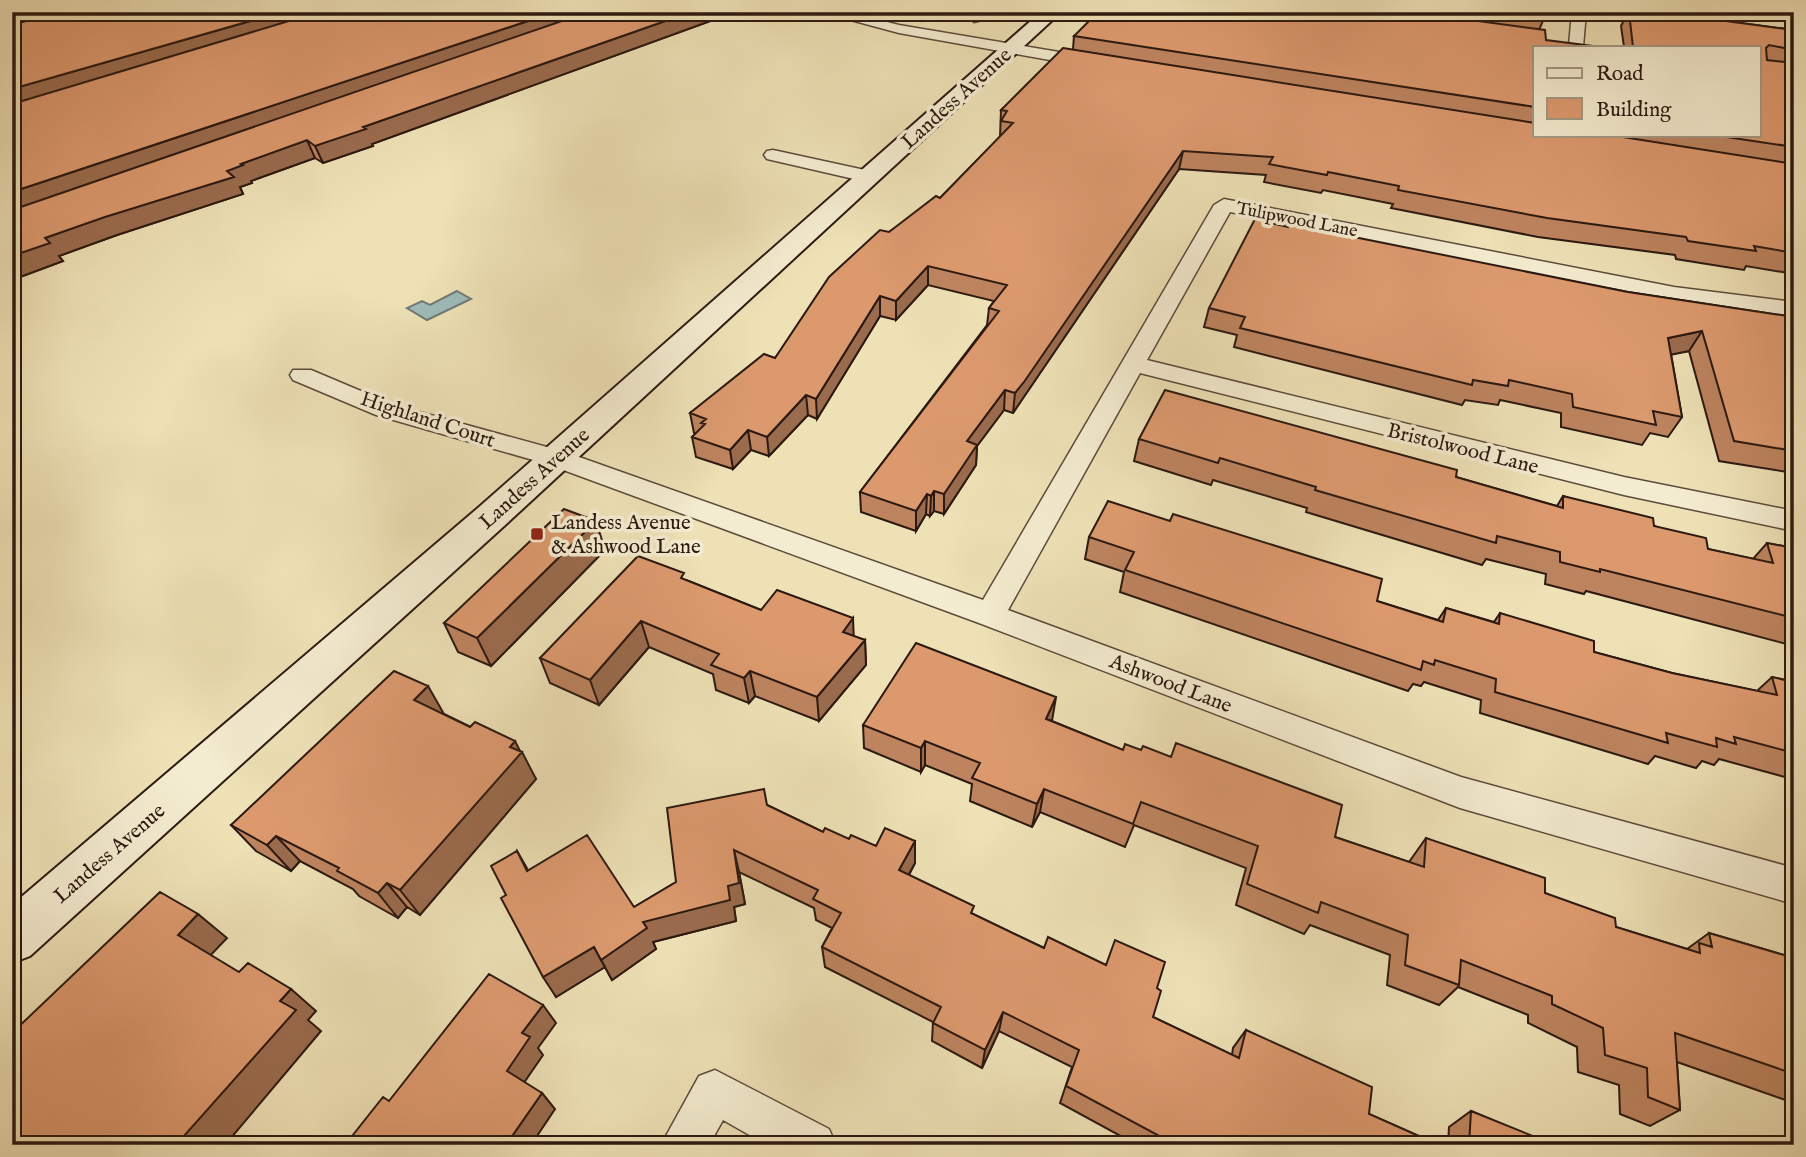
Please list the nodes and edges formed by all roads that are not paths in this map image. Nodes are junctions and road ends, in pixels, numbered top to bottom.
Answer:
1 (828, 12) edge
2 (1052, 12) edge
3 (1578, 12) edge
4 (1586, 46) edge
5 (1011, 49) junction
6 (1119, 66) edge
7 (773, 155) dead end
8 (867, 176) junction
9 (1794, 309) edge
10 (1134, 364) junction
11 (302, 375) dead end
12 (556, 458) junction
13 (1794, 521) edge
14 (990, 615) junction
15 (1794, 886) edge
16 (12, 938) edge
17 (684, 1145) edge
18 (813, 1145) edge

1 - 5 street
2 - 5 main road, Landess Avenue
3 - 4 street
5 - 6 street
5 - 8 main road, Landess Avenue
7 - 8 street
8 - 12 main road, Landess Avenue
9 - 10 street, Tulipwood Lane
10 - 13 street, Bristolwood Lane
10 - 14 street, Tulipwood Lane
11 - 12 street, Highland Court
12 - 14 street, Ashwood Lane
12 - 16 main road, Landess Avenue
14 - 15 street, Ashwood Lane
17 - 18 street

